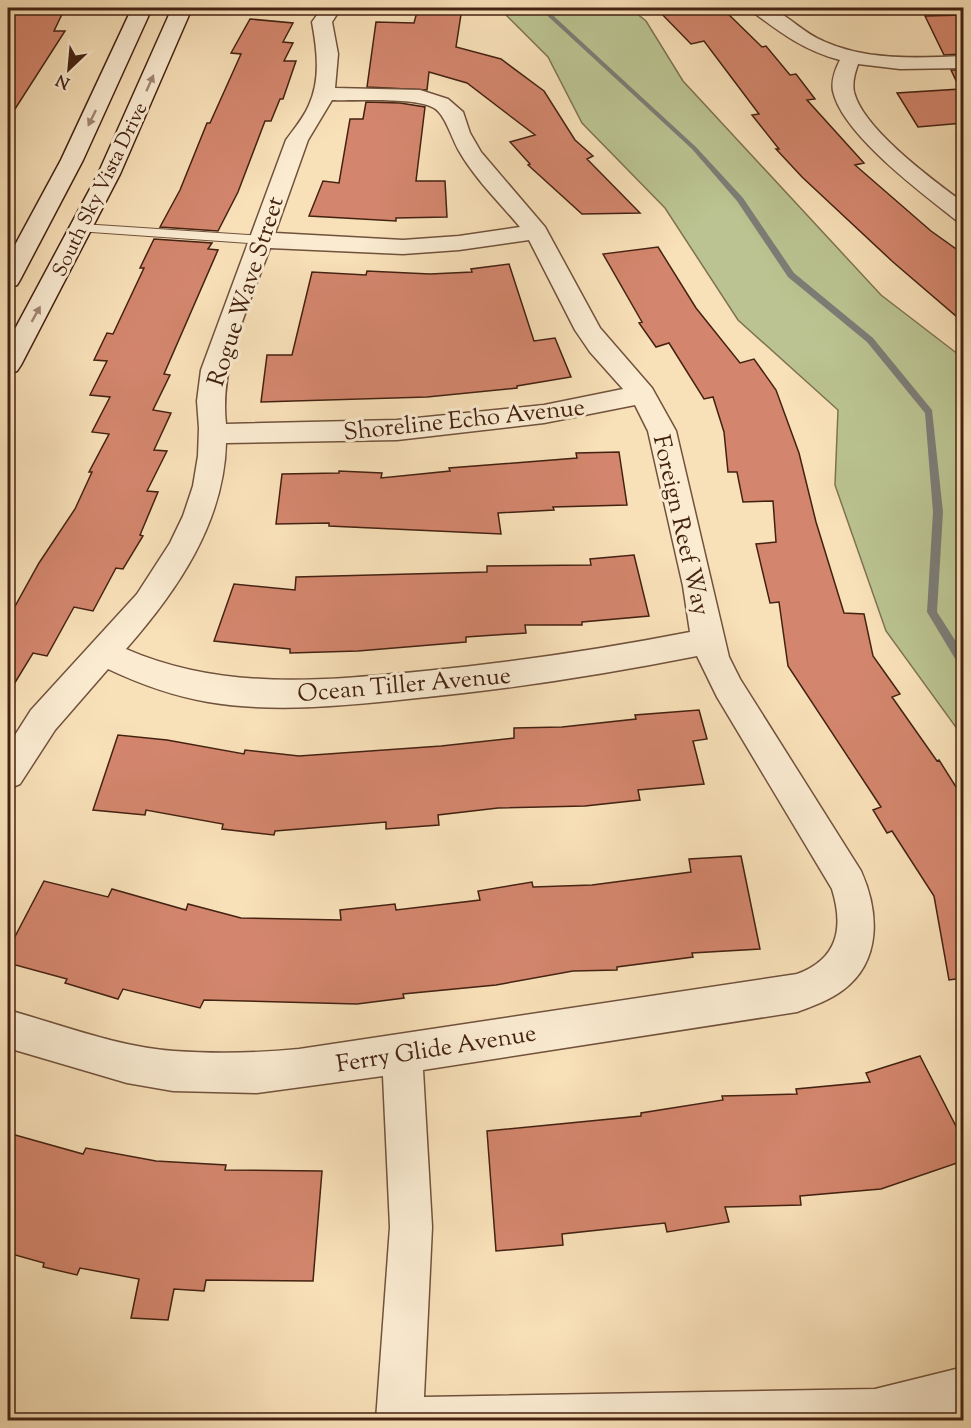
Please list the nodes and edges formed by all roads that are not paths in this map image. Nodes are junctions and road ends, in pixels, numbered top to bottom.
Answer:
1 (142, 8) edge
2 (182, 8) edge
3 (331, 8) edge
4 (760, 8) edge
5 (851, 57) junction
6 (963, 62) edge
7 (324, 94) junction
8 (963, 215) edge
9 (82, 228) junction
10 (537, 231) junction
11 (262, 240) junction
12 (8, 279) edge
13 (8, 365) edge
14 (643, 394) junction
15 (213, 434) junction
16 (708, 641) junction
17 (103, 653) junction
18 (8, 774) edge
19 (851, 952) joint
20 (8, 1029) edge
21 (402, 1053) junction
22 (963, 1390) edge
23 (879, 1416) edge
24 (399, 1420) edge
25 (422, 1420) edge

1 -> 12 street, South Sky Vista Drive
9 -> 2 street, South Sky Vista Drive
3 - 7 street, Rogue Wave Street
4 - 5 street
5 - 6 street
5 - 8 street
7 - 10 street, Foreign Reef Way
7 - 11 street, Rogue Wave Street
9 - 11 lane
13 -> 9 street, South Sky Vista Drive
10 - 11 street
10 - 14 street, Foreign Reef Way
11 - 15 street, Rogue Wave Street
14 - 15 street, Shoreline Echo Avenue
14 - 16 street, Foreign Reef Way
15 - 17 street, Rogue Wave Street
16 - 17 street, Ocean Tiller Avenue
16 - 19 street, Foreign Reef Way
17 - 18 street, Rogue Wave Street
19 - 21 street, Ferry Glide Avenue
20 - 21 street, Ferry Glide Avenue
21 - 24 street
22 - 23 street
23 - 25 street

